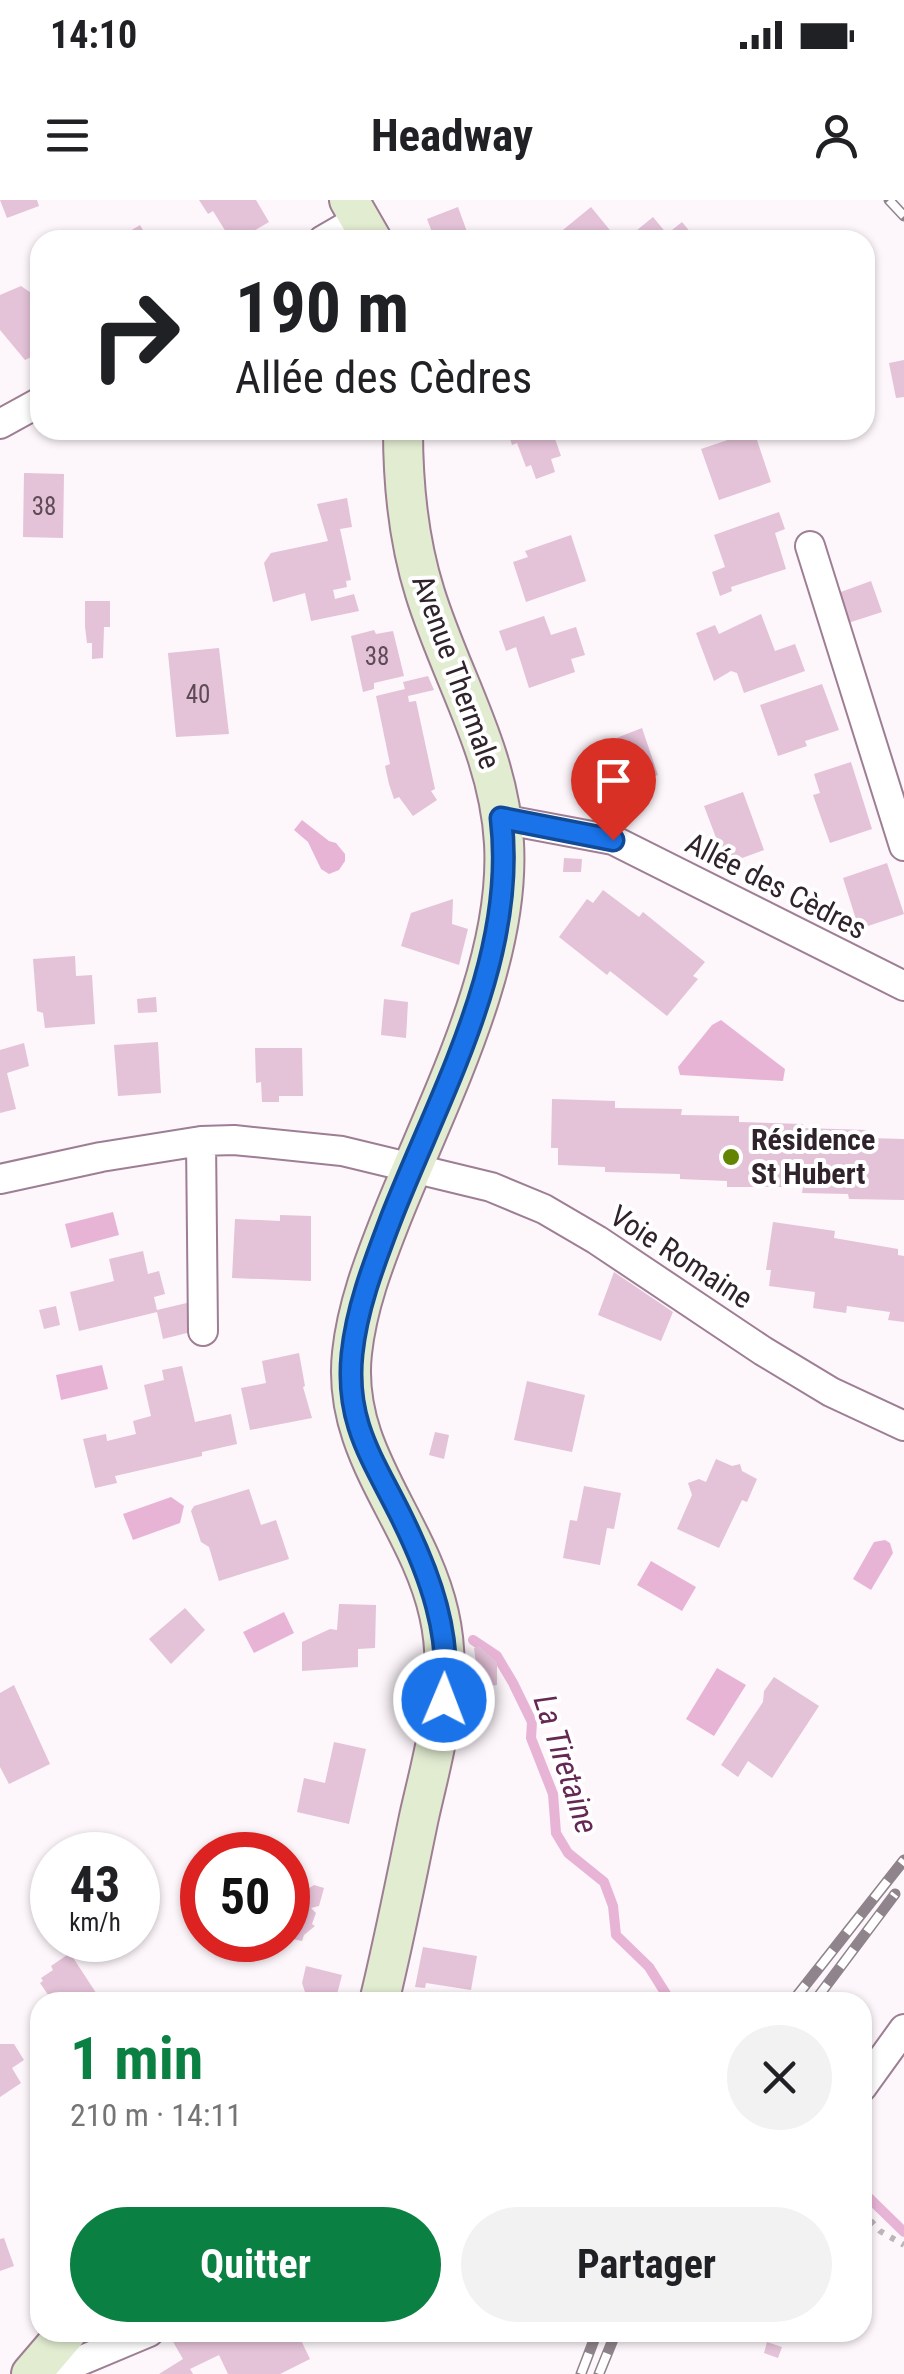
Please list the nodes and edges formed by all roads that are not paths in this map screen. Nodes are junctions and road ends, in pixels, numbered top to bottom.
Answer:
1 (30, 408) edge
2 (0, 424) edge
3 (403, 440) edge
4 (810, 546) dead end
5 (501, 818) junction
6 (904, 846) edge
7 (904, 986) edge
8 (201, 1141) junction
9 (412, 1166) junction
10 (0, 1178) edge
11 (203, 1332) dead end
12 (904, 1426) edge
13 (381, 1992) edge
14 (904, 2029) edge
15 (872, 2072) edge
16 (58, 2342) edge
17 (125, 2342) edge
18 (31, 2374) edge
19 (49, 2374) edge

1 - 2 street
3 - 5 main road, Avenue Thermale
4 - 6 street
5 - 7 street, Allée des Cèdres
5 - 9 main road, Avenue Thermale
8 - 9 street, Voie Romaine
8 - 10 street, Voie Romaine
8 - 11 street
9 - 12 street, Voie Romaine
9 - 13 main road, Avenue Thermale
14 - 15 street
16 - 18 main road
17 - 19 street

